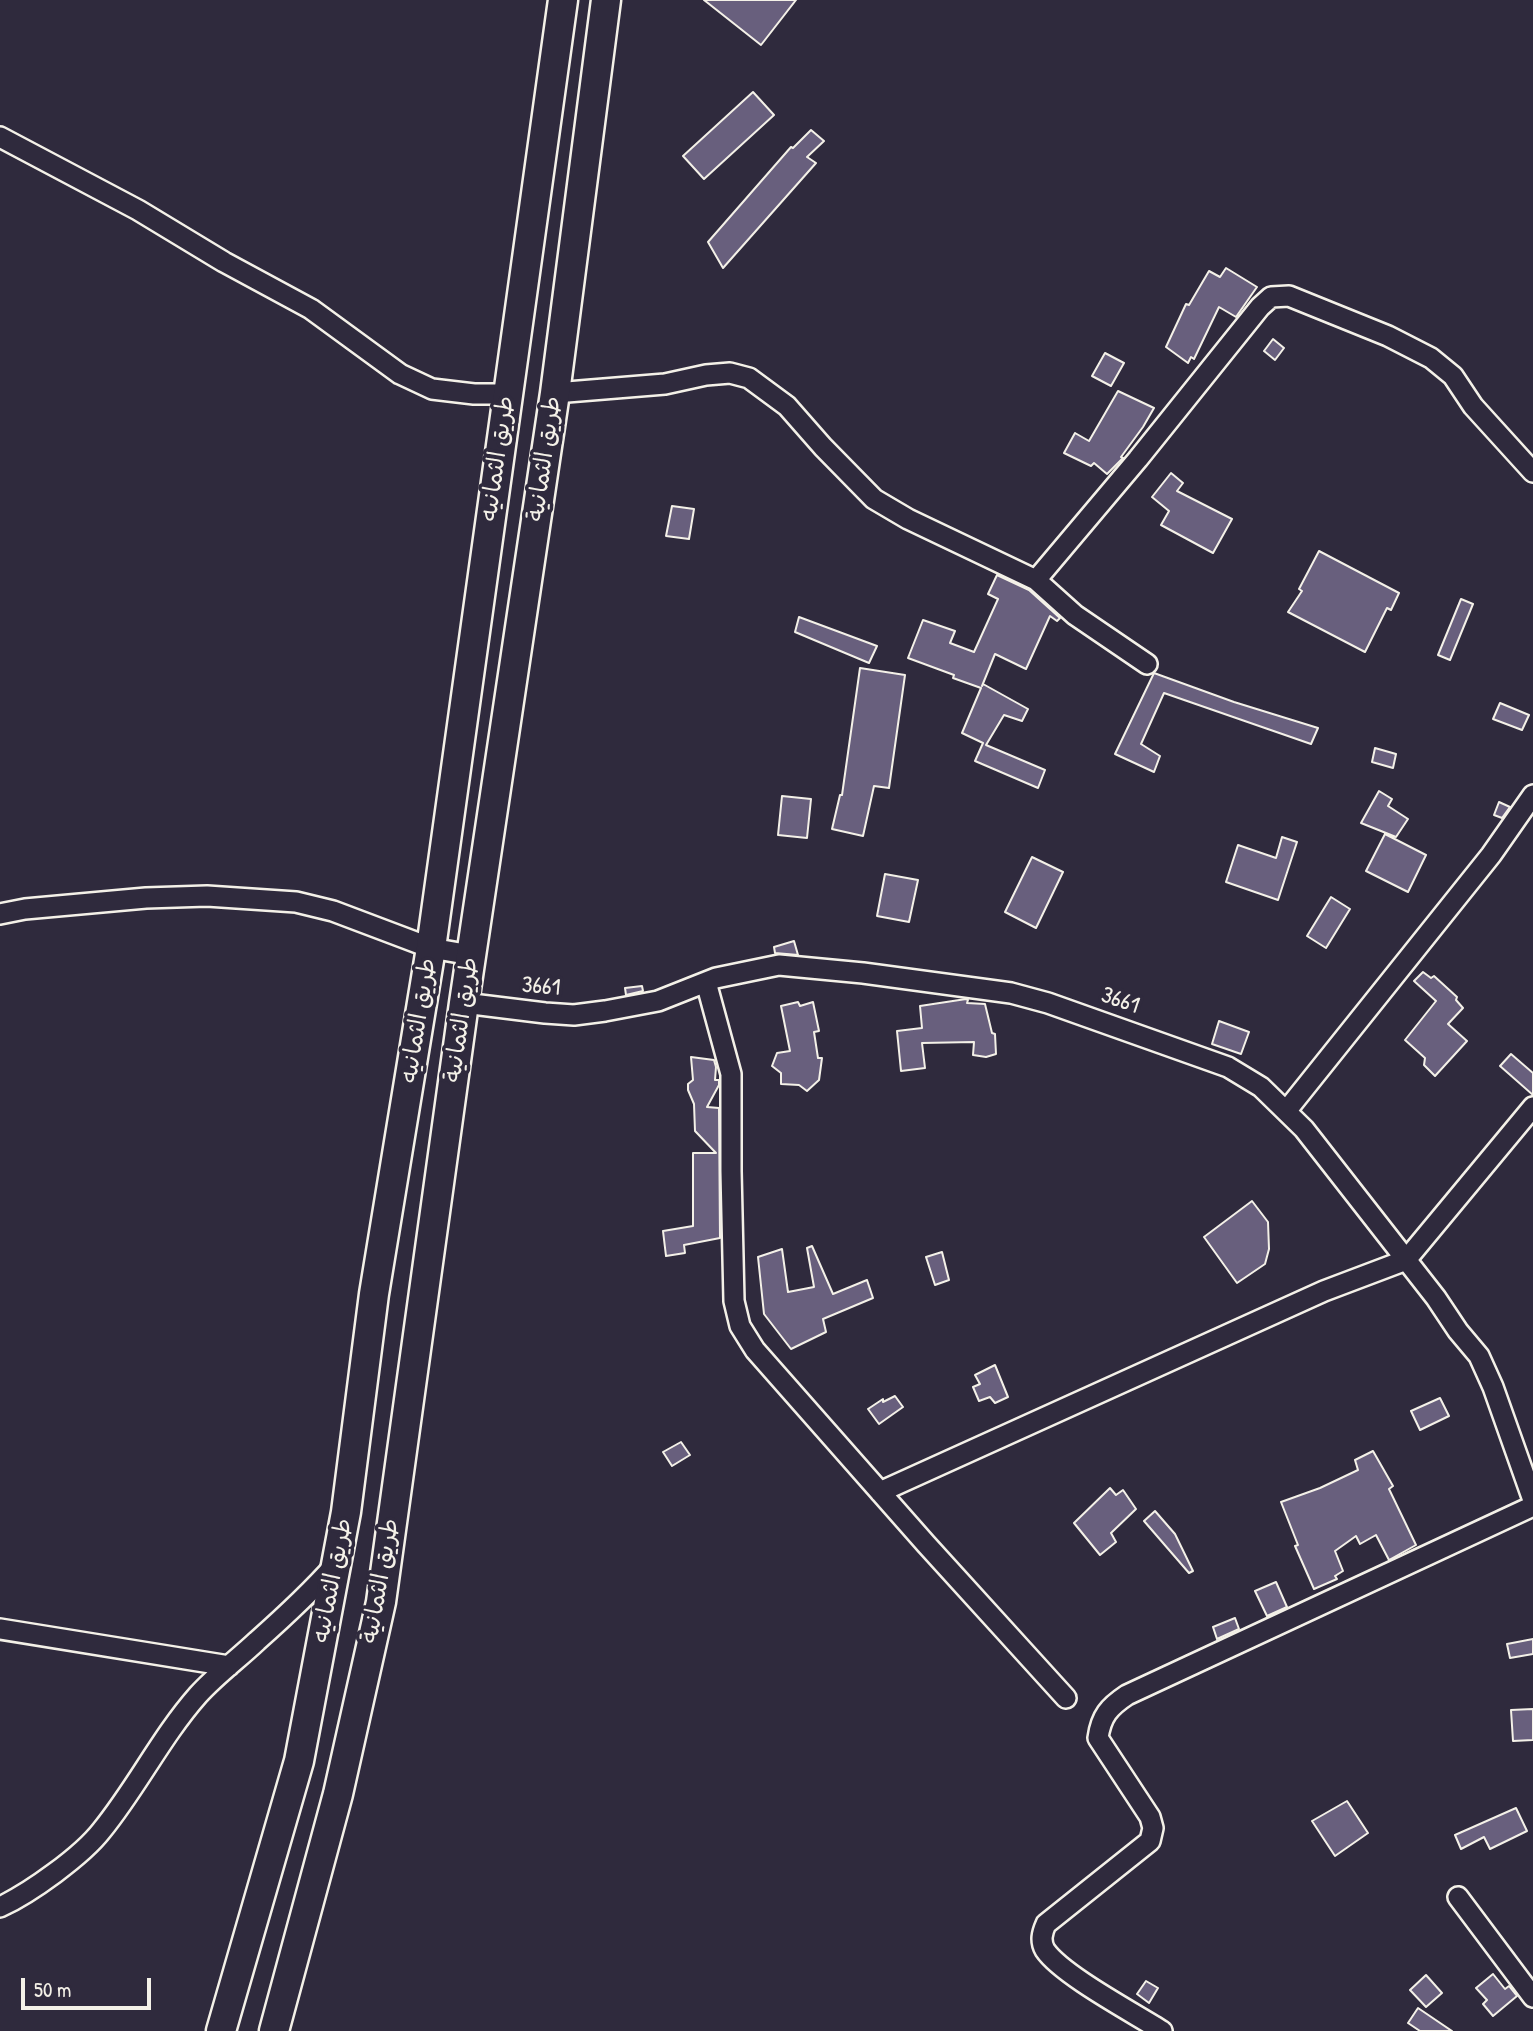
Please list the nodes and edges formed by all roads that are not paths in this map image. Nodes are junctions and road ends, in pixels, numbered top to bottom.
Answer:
1 (563, 0) edge
2 (606, 0) edge
3 (0, 137) edge
4 (555, 393) junction
5 (507, 394) junction
6 (1533, 472) edge
7 (1036, 580) junction
8 (1147, 664) dead end
9 (1533, 794) edge
10 (0, 914) edge
11 (431, 948) junction
12 (471, 955) junction
13 (706, 982) junction
14 (464, 1003) junction
15 (1533, 1107) edge
16 (1287, 1110) junction
17 (1406, 1260) junction
18 (880, 1492) junction
19 (1533, 1500) edge
20 (1533, 1506) edge
21 (336, 1564) junction
22 (0, 1629) edge
23 (229, 1665) junction
24 (1066, 1698) dead end
25 (1458, 1897) dead end
26 (0, 1907) edge
27 (1533, 1997) edge
28 (221, 2031) edge
29 (274, 2031) edge
30 (1162, 2031) edge

1 - 5 street, طريق الثمانيه
2 - 4 street, طريق الثمانية
3 - 5 street
4 - 7 street
4 - 12 street, طريق الثمانية
5 - 11 street, طريق الثمانيه
6 - 7 street
7 - 8 street
9 - 16 street
10 - 11 street
11 - 12 street
11 - 21 street, طريق الثمانيه
12 - 14 street, طريق الثمانية
13 - 14 street, 3661
13 - 16 street, 3661
13 - 18 street
14 - 29 street, طريق الثمانية
15 - 17 street
16 - 17 street, 3661
17 - 18 street
17 - 19 street, 3661
18 - 24 street
20 - 30 street
21 - 23 street
21 - 28 street, طريق الثمانيه
22 - 23 street
23 - 26 street
25 - 27 street

